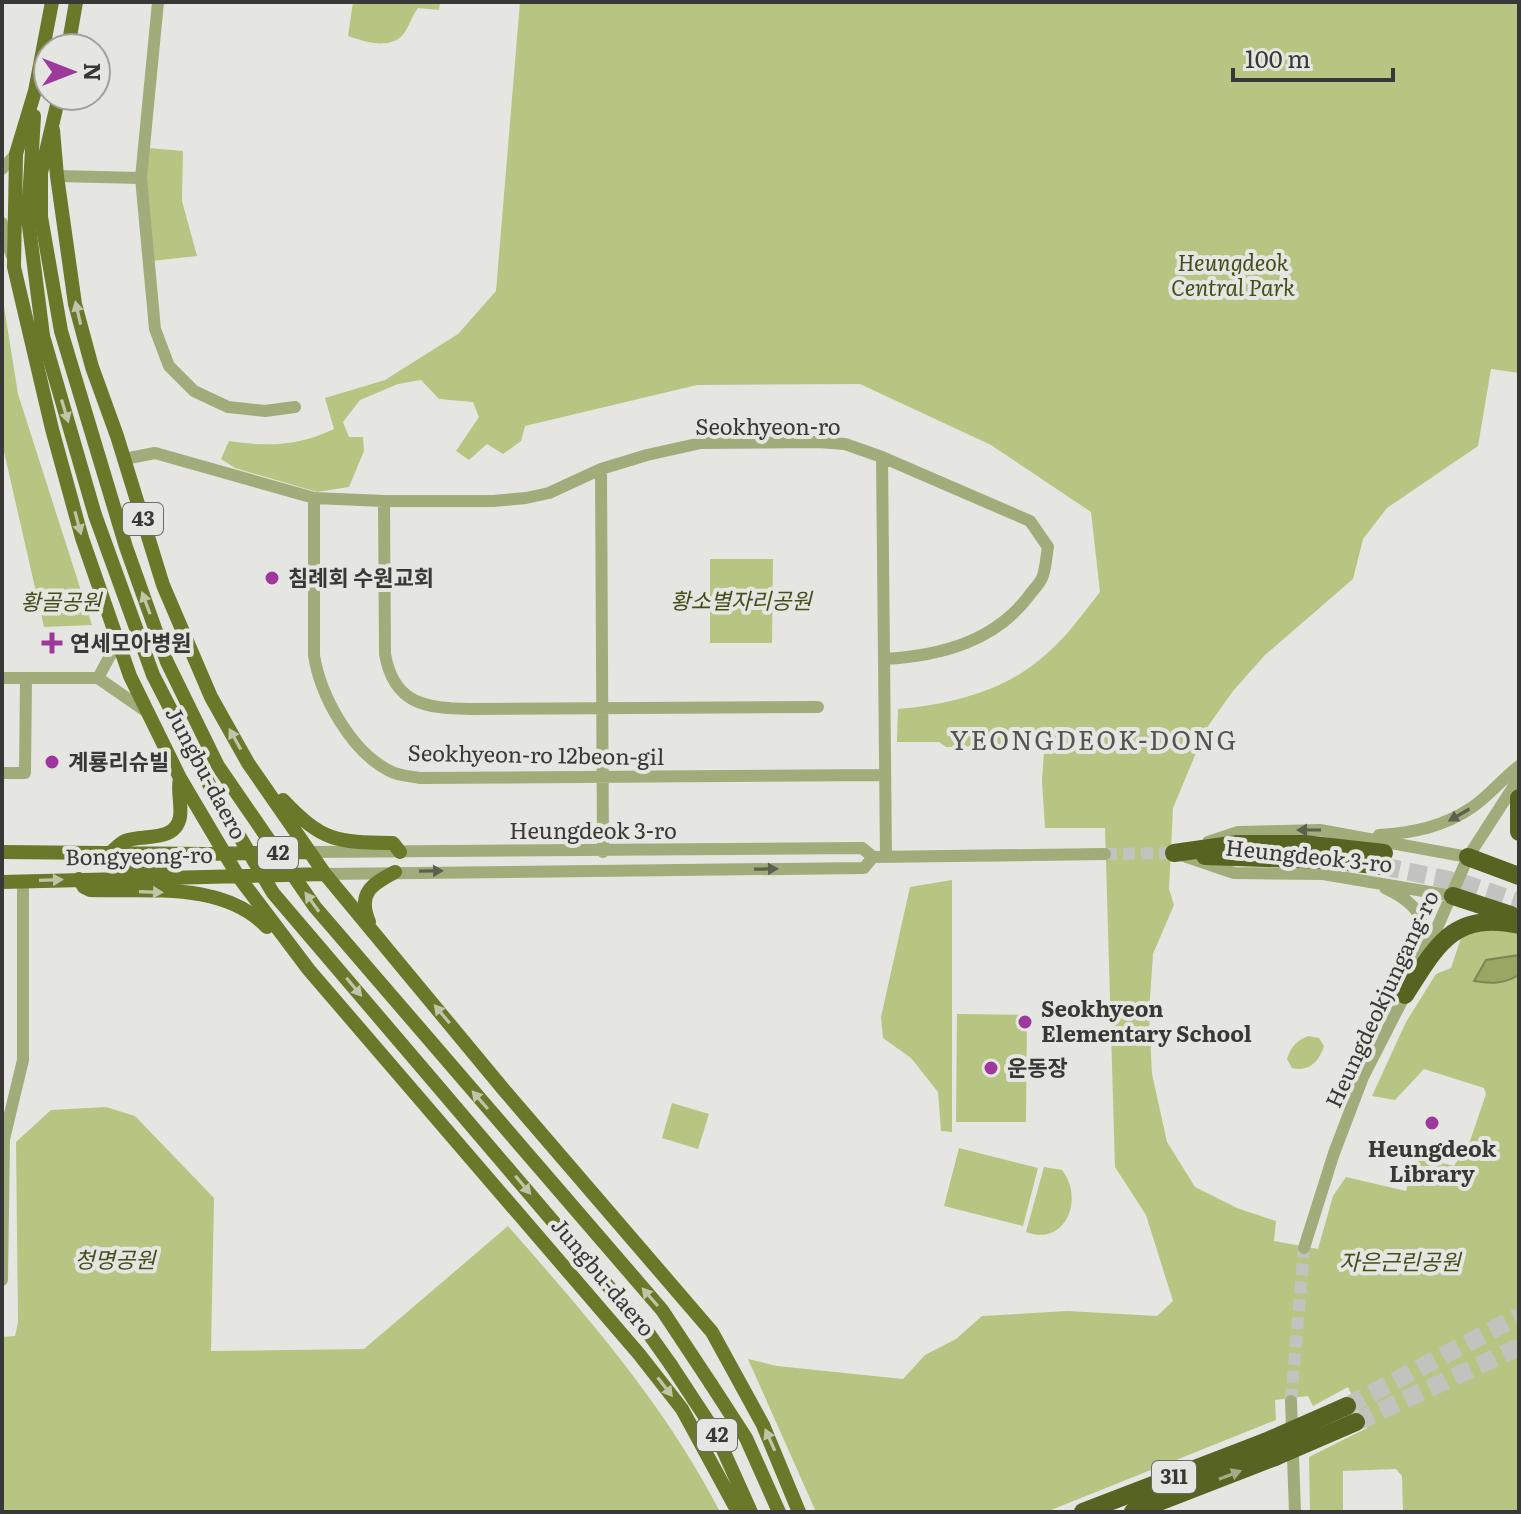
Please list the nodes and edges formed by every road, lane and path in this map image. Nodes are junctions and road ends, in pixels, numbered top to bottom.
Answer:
1 (52, 2) edge
2 (76, 2) edge
3 (158, 2) edge
4 (46, 32) edge
5 (71, 32) edge
6 (32, 101) edge
7 (34, 112) edge
8 (56, 112) edge
9 (53, 130) junction
10 (16, 154) junction
11 (2, 169) edge
12 (57, 176) junction
13 (141, 178) junction
14 (2, 223) edge
15 (14, 267) junction
16 (295, 407) dead end
17 (882, 457) junction
18 (124, 459) junction
19 (601, 469) junction
20 (314, 498) junction
21 (384, 501) junction
22 (118, 641) junction
23 (884, 659) junction
24 (2, 678) edge
25 (26, 678) junction
26 (98, 678) junction
27 (818, 707) dead end
28 (603, 709) junction
29 (147, 712) junction
30 (251, 766) junction
31 (1519, 766) edge
32 (2, 773) edge
33 (885, 775) junction
34 (603, 777) junction
35 (180, 778) junction
36 (1519, 778) edge
37 (1519, 798) edge
38 (1519, 832) edge
39 (1344, 834) junction
40 (2, 852) edge
41 (310, 852) junction
42 (400, 852) junction
43 (603, 852) junction
44 (110, 853) junction
45 (1174, 853) junction
46 (173, 854) junction
47 (224, 854) junction
48 (1105, 854) tunnel mouth
49 (879, 857) junction
50 (1468, 857) junction
51 (1383, 859) tunnel mouth
52 (395, 872) junction
53 (325, 874) junction
54 (238, 876) junction
55 (1519, 876) edge
56 (119, 877) junction
57 (79, 879) junction
58 (1368, 880) junction
59 (23, 881) junction
60 (2, 882) edge
61 (1453, 896) junction
62 (1519, 918) edge
63 (1519, 925) edge
64 (372, 930) junction
65 (309, 970) junction
66 (1405, 995) junction
67 (1304, 1248) tunnel mouth
68 (2, 1280) edge
69 (1291, 1401) tunnel mouth
70 (1351, 1414) tunnel mouth
71 (1270, 1450) junction
72 (738, 1512) edge
73 (751, 1512) edge
74 (779, 1512) edge
75 (799, 1512) edge
76 (1083, 1512) edge
77 (1133, 1512) edge
78 (1295, 1512) edge

1 - 4 main road, Jungbu-daero / 42
2 - 5 main road
3 - 13 street
6 - 10 main road, Jungbu-daero
7 -> 73 main road, Jungbu-daero / 42, bridge
8 - 9 main road, Jungbu-daero / 42
9 - 12 main road, Jungbu-daero / 43
74 -> 9 main road, Jungbu-daero / 42, bridge
10 - 11 street
10 - 15 main road, Jungbu-daero
12 - 13 street
18 -> 12 main road, Jungbu-daero / 43
13 - 16 street
14 - 15 street
15 -> 22 main road, Jungbu-daero
17 - 19 street, Seokhyeon-ro
17 - 23 street
17 - 23 street, Seokhyeon-ro
18 - 20 street, Seokhyeon-ro
30 -> 18 main road, Jungbu-daero / 43
19 - 21 street, Seokhyeon-ro
19 - 28 street
20 - 21 street, Seokhyeon-ro
20 - 34 street, Seokhyeon-ro 12beon-gil
21 - 28 street
22 - 26 street
22 - 29 main road, Jungbu-daero
23 - 33 street
24 - 25 street
25 - 26 street
25 - 32 street
26 - 29 street
27 - 28 street
28 - 34 street
29 - 35 main road, Jungbu-daero
30 - 41 main road, Jungbu-daero / 43
30 - 42 main road
31 -> 39 street
33 - 34 street, Seokhyeon-ro 12beon-gil
33 - 49 street
34 - 43 street
35 - 44 main road
35 - 47 main road, Jungbu-daero
36 - 50 street, Heungdeokjungang-ro
37 - 38 highway
39 -> 45 street, Heungdeok 3-ro
39 - 50 street, Heungdeok 3-ro
40 - 44 main road, Bongyeong-ro
41 - 42 street, Heungdeok 3-ro
41 - 47 main road, Bongyeong-ro
41 - 53 main road, Jungbu-daero / 43
42 - 43 street, Heungdeok 3-ro
43 - 49 street, Heungdeok 3-ro
44 - 46 main road, Bongyeong-ro
45 - 51 highway
45 - 58 street, Heungdeok 3-ro
46 - 47 main road, Bongyeong-ro
46 - 56 main road
47 - 54 main road, Jungbu-daero
48 - 49 street, Heungdeok 3-ro
52 -> 49 street, Heungdeok 3-ro
50 - 55 highway
50 - 61 street, Heungdeokjungang-ro
52 - 53 street, Heungdeok 3-ro
52 - 64 main road
53 - 54 main road, Bongyeong-ro
53 - 64 main road, Jungbu-daero
54 - 56 main road, Bongyeong-ro
54 - 65 main road, Jungbu-daero
56 - 57 main road, Bongyeong-ro
59 -> 57 main road, Bongyeong-ro
57 -> 65 main road
58 - 61 street, Heungdeok 3-ro
58 - 66 street
59 - 60 main road, Bongyeong-ro
59 - 68 street
61 - 62 highway
61 - 66 street, Heungdeokjungang-ro
63 - 66 highway
75 -> 64 main road, Jungbu-daero
65 -> 72 main road, Jungbu-daero
66 - 67 street, Heungdeokjungang-ro
69 - 78 street
70 - 71 highway, 311, bridge
71 - 76 highway, 311
77 -> 71 highway, 311

